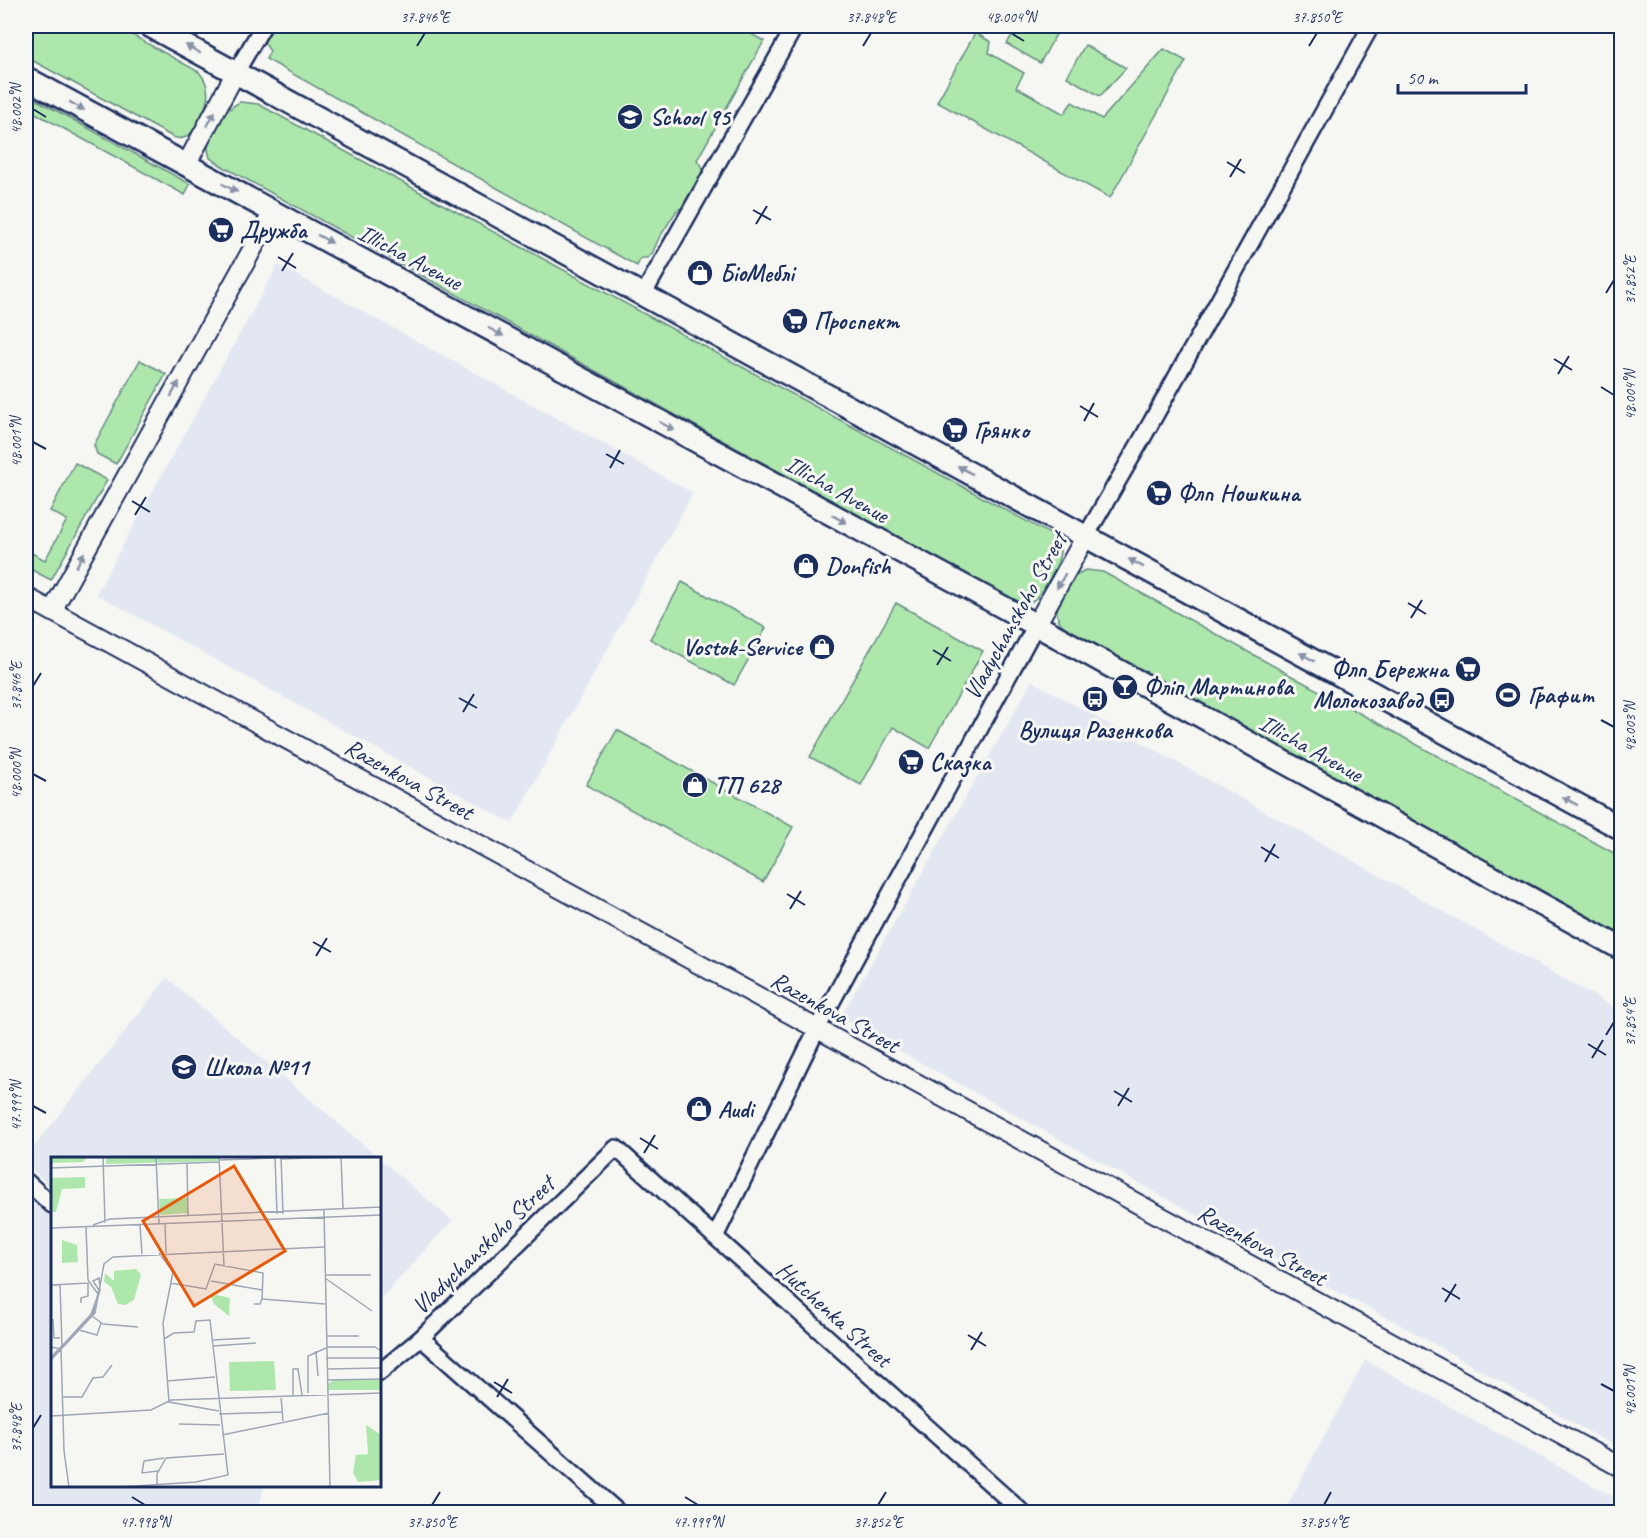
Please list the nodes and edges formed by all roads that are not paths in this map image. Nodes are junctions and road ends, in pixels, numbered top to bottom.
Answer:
1 (150, 26) edge
2 (263, 26) edge
3 (795, 26) edge
4 (1371, 26) edge
5 (236, 72) junction
6 (26, 78) edge
7 (186, 165) junction
8 (273, 212) junction
9 (643, 295) junction
10 (1086, 536) junction
11 (26, 597) edge
12 (52, 611) junction
13 (1036, 626) junction
14 (1622, 829) edge
15 (1622, 949) edge
16 (817, 1029) junction
17 (616, 1148) joint
18 (26, 1181) edge
19 (51, 1204) edge
20 (715, 1237) junction
21 (421, 1338) junction
22 (381, 1371) edge
23 (1622, 1468) edge
24 (618, 1512) edge
25 (1022, 1512) edge

5 -> 1 main road
2 - 5 street
3 - 9 street
4 - 10 street, Vladychanskoho Street
7 -> 5 street
5 - 9 main road
6 -> 7 main road, Illicha Avenue
7 -> 8 main road, Illicha Avenue
12 -> 8 street
8 -> 13 main road, Illicha Avenue
10 -> 9 main road
10 -> 13 street, Vladychanskoho Street
14 -> 10 main road
11 - 12 street, Razenkova Street
12 - 16 street, Razenkova Street
13 - 15 main road, Illicha Avenue
13 - 16 street, Vladychanskoho Street
16 - 20 street, Vladychanskoho Street
16 - 23 street, Razenkova Street
17 - 20 street, Hutchenka Street
17 - 21 street, Vladychanskoho Street
18 - 19 street
20 - 25 street, Hutchenka Street
21 - 22 street, Vladychanskoho Street
21 - 24 street

